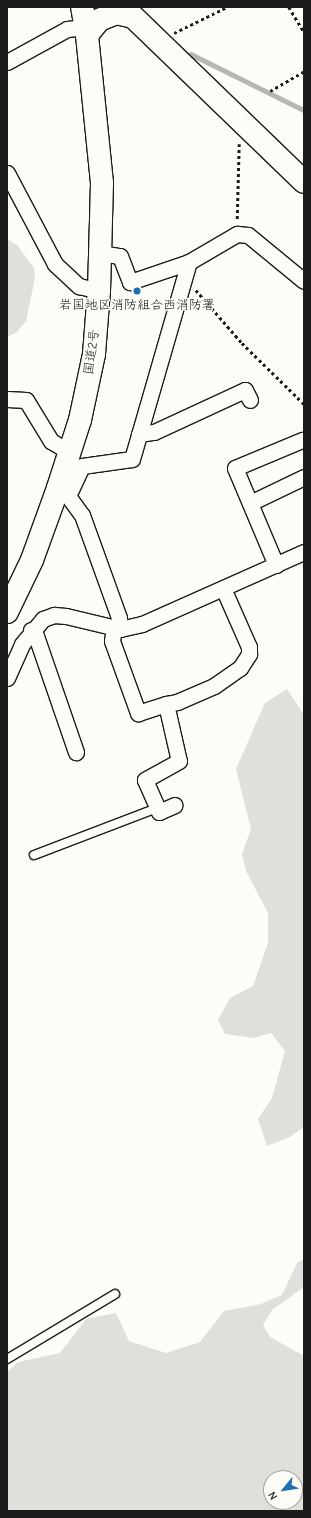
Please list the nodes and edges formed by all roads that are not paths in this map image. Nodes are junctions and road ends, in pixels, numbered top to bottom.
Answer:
1 (128, 12) edge
2 (85, 23) edge
3 (7, 62) edge
4 (7, 173) edge
5 (304, 182) edge
6 (100, 253) junction
7 (189, 262) junction
8 (304, 282) edge
9 (99, 291) junction
10 (7, 399) edge
11 (250, 400) dead end
12 (139, 434) junction
13 (302, 440) dead end
14 (69, 452) junction
15 (304, 477) edge
16 (63, 492) junction
17 (250, 503) junction
18 (304, 552) edge
19 (276, 565) junction
20 (223, 588) junction
21 (7, 612) edge
22 (117, 628) junction
23 (31, 630) junction
24 (7, 678) edge
25 (166, 704) junction
26 (76, 752) dead end
27 (175, 805) dead end
28 (157, 808) junction
29 (34, 856) dead end
30 (115, 1294) dead end
31 (7, 1359) edge

1 - 2 main road
1 - 5 main road
2 - 3 street
2 - 6 main road, 国道2号
4 - 9 street
6 - 7 street
6 - 9 main road, 国道2号
7 - 8 street
7 - 12 street
9 - 14 main road, 国道2号
10 - 14 street
11 - 12 street
12 - 16 street
13 - 17 street
14 - 16 main road, 国道2号
15 - 17 street
16 - 21 main road, 国道2号
16 - 22 street
17 - 19 street
18 - 19 street
19 - 20 street
20 - 22 street
20 - 25 street
22 - 23 street
22 - 25 street
23 - 24 street
23 - 26 street
25 - 28 street
27 - 28 street
28 - 29 lane
30 - 31 lane

